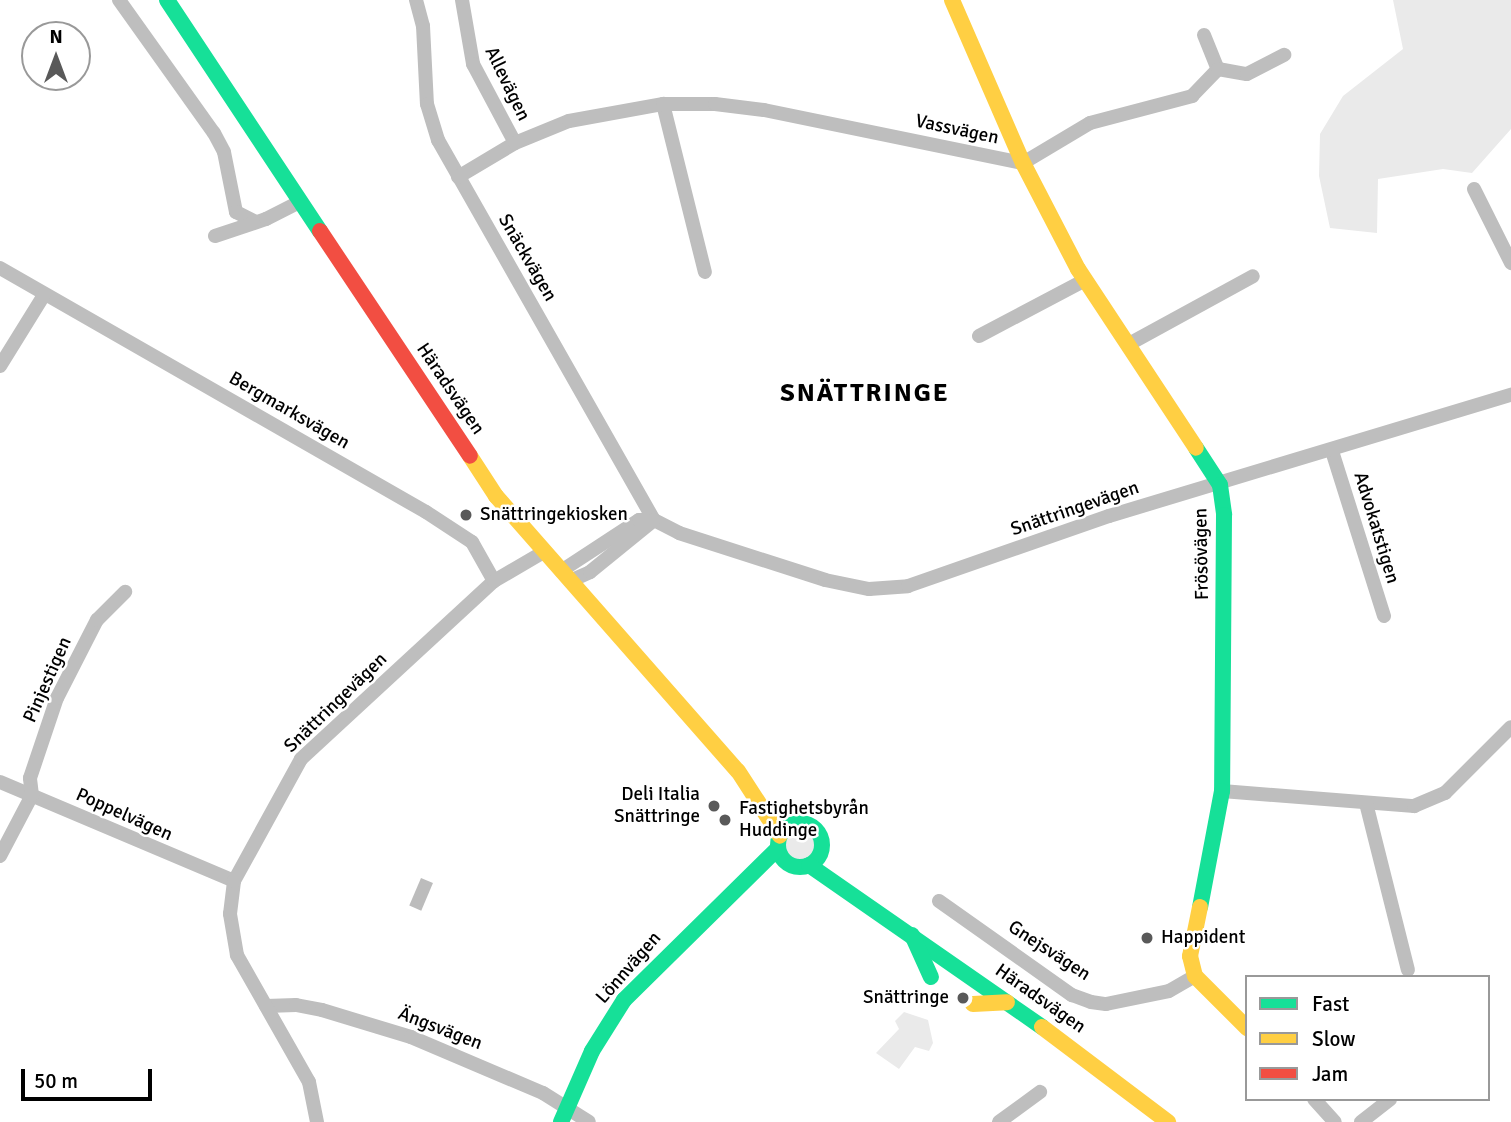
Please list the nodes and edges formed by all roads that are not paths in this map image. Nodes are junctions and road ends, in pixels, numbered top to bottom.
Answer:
1 (119, 0) edge
2 (167, 0) edge
3 (416, 0) edge
4 (462, 0) edge
5 (952, 0) edge
6 (1204, 35) dead end
7 (1284, 55) dead end
8 (1218, 69) junction
9 (663, 104) junction
10 (515, 143) junction
11 (1023, 163) junction
12 (458, 177) junction
13 (1474, 189) dead end
14 (299, 202) junction
15 (254, 221) junction
16 (215, 236) dead end
17 (1511, 263) edge
18 (0, 268) edge
19 (705, 272) dead end
20 (1253, 276) dead end
21 (1085, 280) junction
22 (44, 296) junction
23 (979, 336) dead end
24 (1129, 344) junction
25 (0, 366) edge
26 (1511, 395) edge
27 (1332, 451) junction
28 (1220, 485) junction
29 (654, 520) junction
30 (542, 553) junction
31 (565, 576) junction
32 (494, 581) junction
33 (124, 592) dead end
34 (1384, 616) dead end
35 (1511, 727) edge
36 (738, 771) junction
37 (0, 782) edge
38 (1222, 791) junction
39 (32, 795) junction
40 (1366, 803) junction
41 (793, 825) junction
42 (779, 842) junction
43 (0, 856) edge
44 (814, 860) junction
45 (788, 864) junction
46 (234, 881) junction
47 (732, 895) junction
48 (939, 901) dead end
49 (912, 934) junction
50 (1408, 970) dead end
51 (1195, 976) junction
52 (931, 977) dead end
53 (1007, 1002) junction
54 (973, 1004) dead end
55 (266, 1006) junction
56 (1245, 1026) edge
57 (1040, 1092) dead end
58 (1316, 1101) edge
59 (1387, 1101) edge
60 (564, 1114) edge
61 (317, 1122) edge
62 (589, 1122) edge
63 (999, 1122) edge
64 (1168, 1122) edge
65 (1335, 1122) edge
66 (1361, 1122) edge

1 - 15 street
2 - 14 street, Häradsvägen
3 - 12 street, Snäckvägen
4 - 10 street, Allevägen
5 - 11 street, Frösövägen
6 - 8 street
7 - 8 street
8 - 11 street
9 - 10 street, Vassvägen
9 - 11 street, Vassvägen
9 - 19 street
10 - 12 street, Vassvägen
11 - 21 street, Frösövägen
12 - 29 street, Snäckvägen
13 - 17 street
14 - 15 street
14 - 30 street, Häradsvägen
15 - 16 street
18 - 22 street, Bergmarksvägen
20 - 24 street
21 - 23 street
21 - 24 street, Frösövägen
22 - 25 street
22 - 32 street, Bergmarksvägen
24 - 28 street, Frösövägen
26 - 27 street, Snättringevägen
27 - 28 street, Snättringevägen
27 - 34 street, Advokatstigen
28 - 29 street, Snättringevägen
28 - 38 street, Frösövägen
29 - 31 street
30 - 31 street, Häradsvägen
30 - 32 street, Snättringevägen
31 - 36 street, Häradsvägen
32 - 46 street, Snättringevägen
33 - 39 street, Pinjestigen
35 - 40 street
36 - 41 street, Häradsvägen
36 - 42 street, Häradsvägen
37 - 39 street, Poppelvägen
38 - 40 street
38 - 51 street, Frösövägen
39 - 43 street
39 - 46 street, Poppelvägen
40 - 50 street
41 - 42 street
41 - 44 street, Häradsvägen
42 - 45 street, Häradsvägen
42 - 47 street, Lönnvägen
44 - 45 street
44 - 49 street, Häradsvägen
45 - 47 street, Lönnvägen
46 - 55 street, Snättringevägen
47 - 60 street, Lönnvägen
48 - 51 street, Gnejsvägen
49 - 52 street
49 - 53 street, Häradsvägen
51 - 56 street
53 - 54 street
53 - 64 street, Häradsvägen
55 - 60 street, Ängsvägen
55 - 61 street, Snättringevägen
57 - 63 street
58 - 65 street
59 - 66 street
60 - 62 street, Ängsvägen

